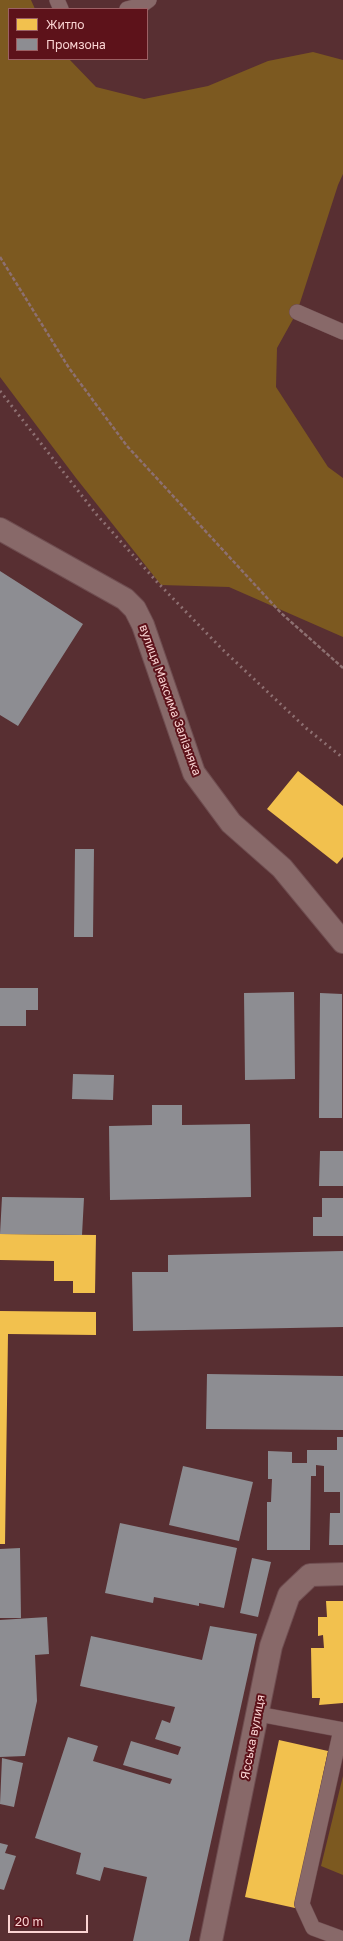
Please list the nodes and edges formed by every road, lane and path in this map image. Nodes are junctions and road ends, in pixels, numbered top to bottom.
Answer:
1 (149, 0) edge
2 (130, 8) edge
3 (0, 257) edge
4 (297, 312) dead end
5 (343, 332) edge
6 (0, 529) edge
7 (343, 668) edge
8 (343, 942) edge
9 (343, 1574) edge
10 (258, 1714) junction
11 (342, 1730) edge
12 (343, 1939) edge
13 (211, 1941) edge

1 - 2 lane
3 - 7 path
4 - 5 lane
6 - 8 street, вулиця Максима Залізняка
9 - 10 street, Ясська вулиця
10 - 11 lane
10 - 13 street, Ясська вулиця
11 - 12 lane

